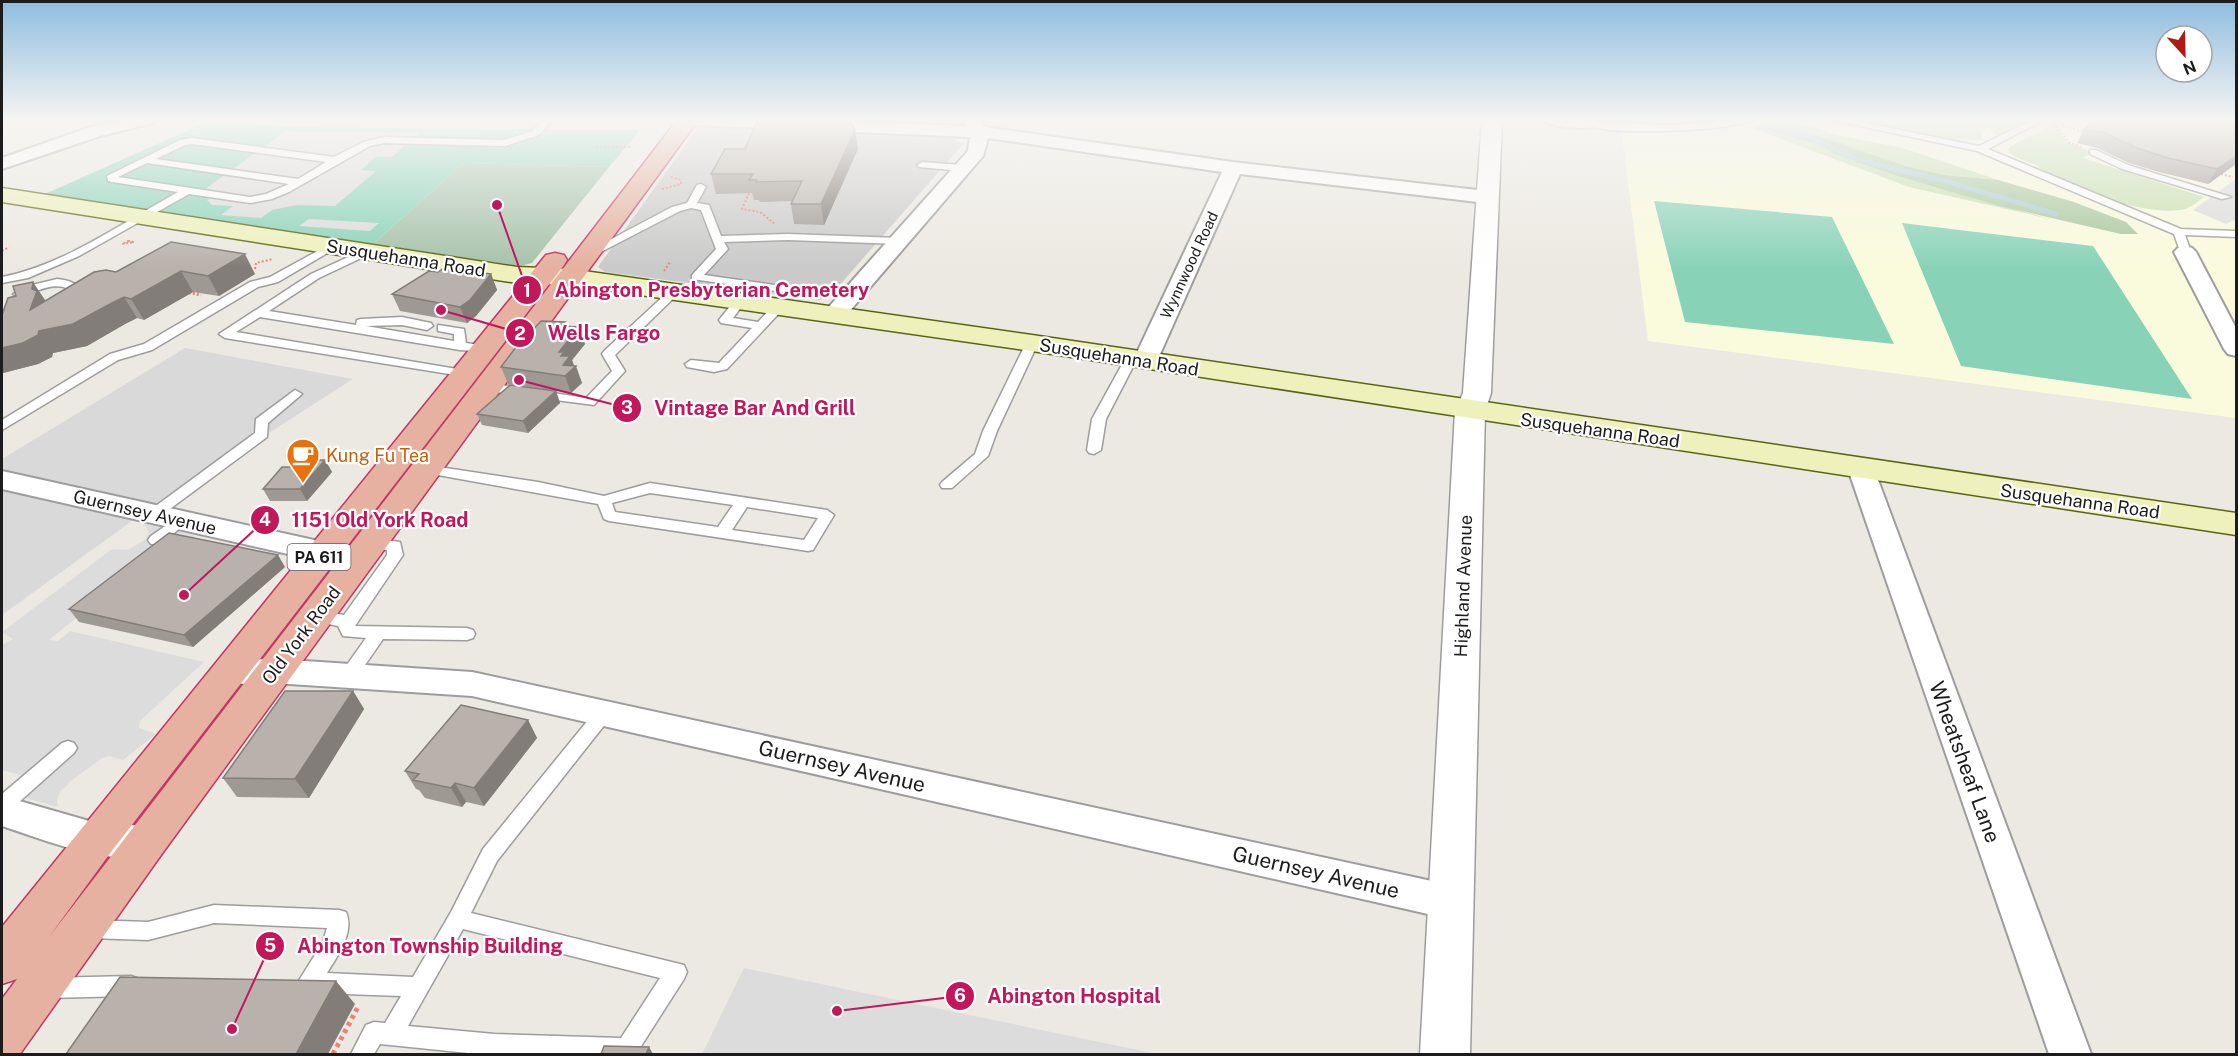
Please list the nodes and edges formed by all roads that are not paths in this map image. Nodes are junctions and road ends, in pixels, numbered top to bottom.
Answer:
1 (128, 168) edge
2 (203, 168) edge
3 (321, 168) edge
4 (631, 168) edge
5 (649, 168) edge
6 (963, 168) edge
7 (1233, 168) edge
8 (1235, 168) edge
9 (1488, 168) edge
10 (2022, 168) edge
11 (2130, 168) edge
12 (297, 182) junction
13 (701, 187) dead end
14 (187, 191) junction
15 (2, 195) edge
16 (1486, 197) junction
17 (2226, 197) dead end
18 (691, 205) junction
19 (141, 216) junction
20 (2236, 234) edge
21 (717, 239) junction
22 (900, 241) junction
23 (2182, 242) junction
24 (332, 246) junction
25 (368, 251) junction
26 (586, 256) junction
27 (24, 276) junction
28 (557, 277) junction
29 (2, 279) edge
30 (32, 288) junction
31 (798, 291) dead end
32 (673, 293) junction
33 (10, 299) edge
34 (739, 302) junction
35 (60, 304) edge
36 (778, 308) junction
37 (260, 313) junction
38 (834, 315) junction
39 (331, 324) junction
40 (427, 326) dead end
41 (759, 326) junction
42 (442, 328) dead end
43 (1032, 343) junction
44 (2236, 350) edge
45 (1138, 360) junction
46 (474, 364) junction
47 (691, 364) dead end
48 (295, 394) dead end
49 (1470, 411) junction
50 (2, 426) edge
51 (1094, 450) dead end
52 (426, 469) junction
53 (1861, 469) junction
54 (2, 480) edge
55 (947, 486) dead end
56 (604, 501) junction
57 (743, 502) junction
58 (2236, 524) edge
59 (155, 527) junction
60 (722, 533) junction
61 (323, 552) junction
62 (332, 619) junction
63 (379, 632) junction
64 (466, 634) dead end
65 (274, 671) junction
66 (228, 672) junction
67 (348, 676) junction
68 (604, 713) junction
69 (68, 748) dead end
70 (2, 805) edge
71 (2, 810) edge
72 (96, 838) junction
73 (146, 842) junction
74 (1450, 902) junction
75 (458, 919) junction
76 (82, 929) junction
77 (20, 975) edge
78 (309, 982) junction
79 (286, 983) edge
80 (150, 986) edge
81 (418, 987) junction
82 (391, 1035) junction
83 (2, 1038) edge
84 (491, 1050) edge
85 (362, 1054) edge
86 (1444, 1054) edge
87 (2070, 1054) edge

1 - 14 lane
2 - 12 lane
3 - 12 lane
4 - 28 highway, Old York Road / PA 611
5 - 26 highway, Old York Road / PA 611
6 - 22 street
7 - 45 street, Wynnwood Road
8 - 16 street
9 - 16 street, Highland Avenue
10 - 23 lane
11 - 17 lane
12 - 14 lane
13 - 18 lane
14 - 19 lane
15 - 19 main road, Susquehanna Road
16 - 49 street, Highland Avenue
18 - 21 lane
18 - 26 lane
19 - 24 main road, Susquehanna Road
19 - 27 lane
20 - 23 lane
21 - 22 lane
21 - 31 lane
22 - 38 street
23 - 44 street
24 - 25 main road, Susquehanna Road
24 - 50 lane
25 - 28 main road, Susquehanna Road
25 - 37 lane
26 - 28 highway, Old York Road / PA 611
27 - 29 lane
27 - 30 lane
28 - 32 main road, Susquehanna Road
28 - 46 highway, Old York Road / PA 611
30 - 33 lane
30 - 35 lane
32 - 34 main road, Susquehanna Road
32 - 46 lane
34 - 36 main road, Susquehanna Road
34 - 41 lane
36 - 38 main road, Susquehanna Road
36 - 41 lane
37 - 39 lane
37 - 46 lane
38 - 43 main road, Susquehanna Road
39 - 40 lane
39 - 46 lane
41 - 47 lane
42 - 46 lane
43 - 45 main road, Susquehanna Road
43 - 55 lane
45 - 49 main road, Susquehanna Road
45 - 51 lane
46 - 52 highway, Old York Road / PA 611
46 - 61 highway, Old York Road / PA 611
48 - 59 lane
49 - 53 main road, Susquehanna Road
49 - 74 street, Highland Avenue
52 - 56 lane
52 - 62 highway, Old York Road / PA 611
53 - 58 main road, Susquehanna Road
53 - 87 street, Wheatsheaf Lane
54 - 59 street, Guernsey Avenue
56 - 57 lane
56 - 60 lane
57 - 60 lane
57 - 60 lane
59 - 61 street, Guernsey Avenue
61 - 66 highway, Old York Road / PA 611
62 - 63 lane
62 - 65 highway, Old York Road / PA 611
63 - 64 lane
63 - 67 lane
65 - 66 street, Guernsey Avenue
65 - 67 street, Guernsey Avenue
65 - 73 highway, Old York Road / PA 611
66 - 72 highway, Old York Road / PA 611
67 - 68 street, Guernsey Avenue
68 - 74 street, Guernsey Avenue
68 - 75 lane
69 - 70 lane
71 - 72 street
72 - 73 street
72 - 77 highway, Old York Road / PA 611
73 - 76 highway, Old York Road / PA 611
74 - 86 street, Highland Avenue
75 - 81 lane
75 - 84 lane
76 - 77 highway, Old York Road / PA 611
76 - 78 lane
77 - 80 lane
77 - 83 highway, Old York Road / PA 611
78 - 79 lane
78 - 81 lane
81 - 82 lane
82 - 84 lane
82 - 85 lane

